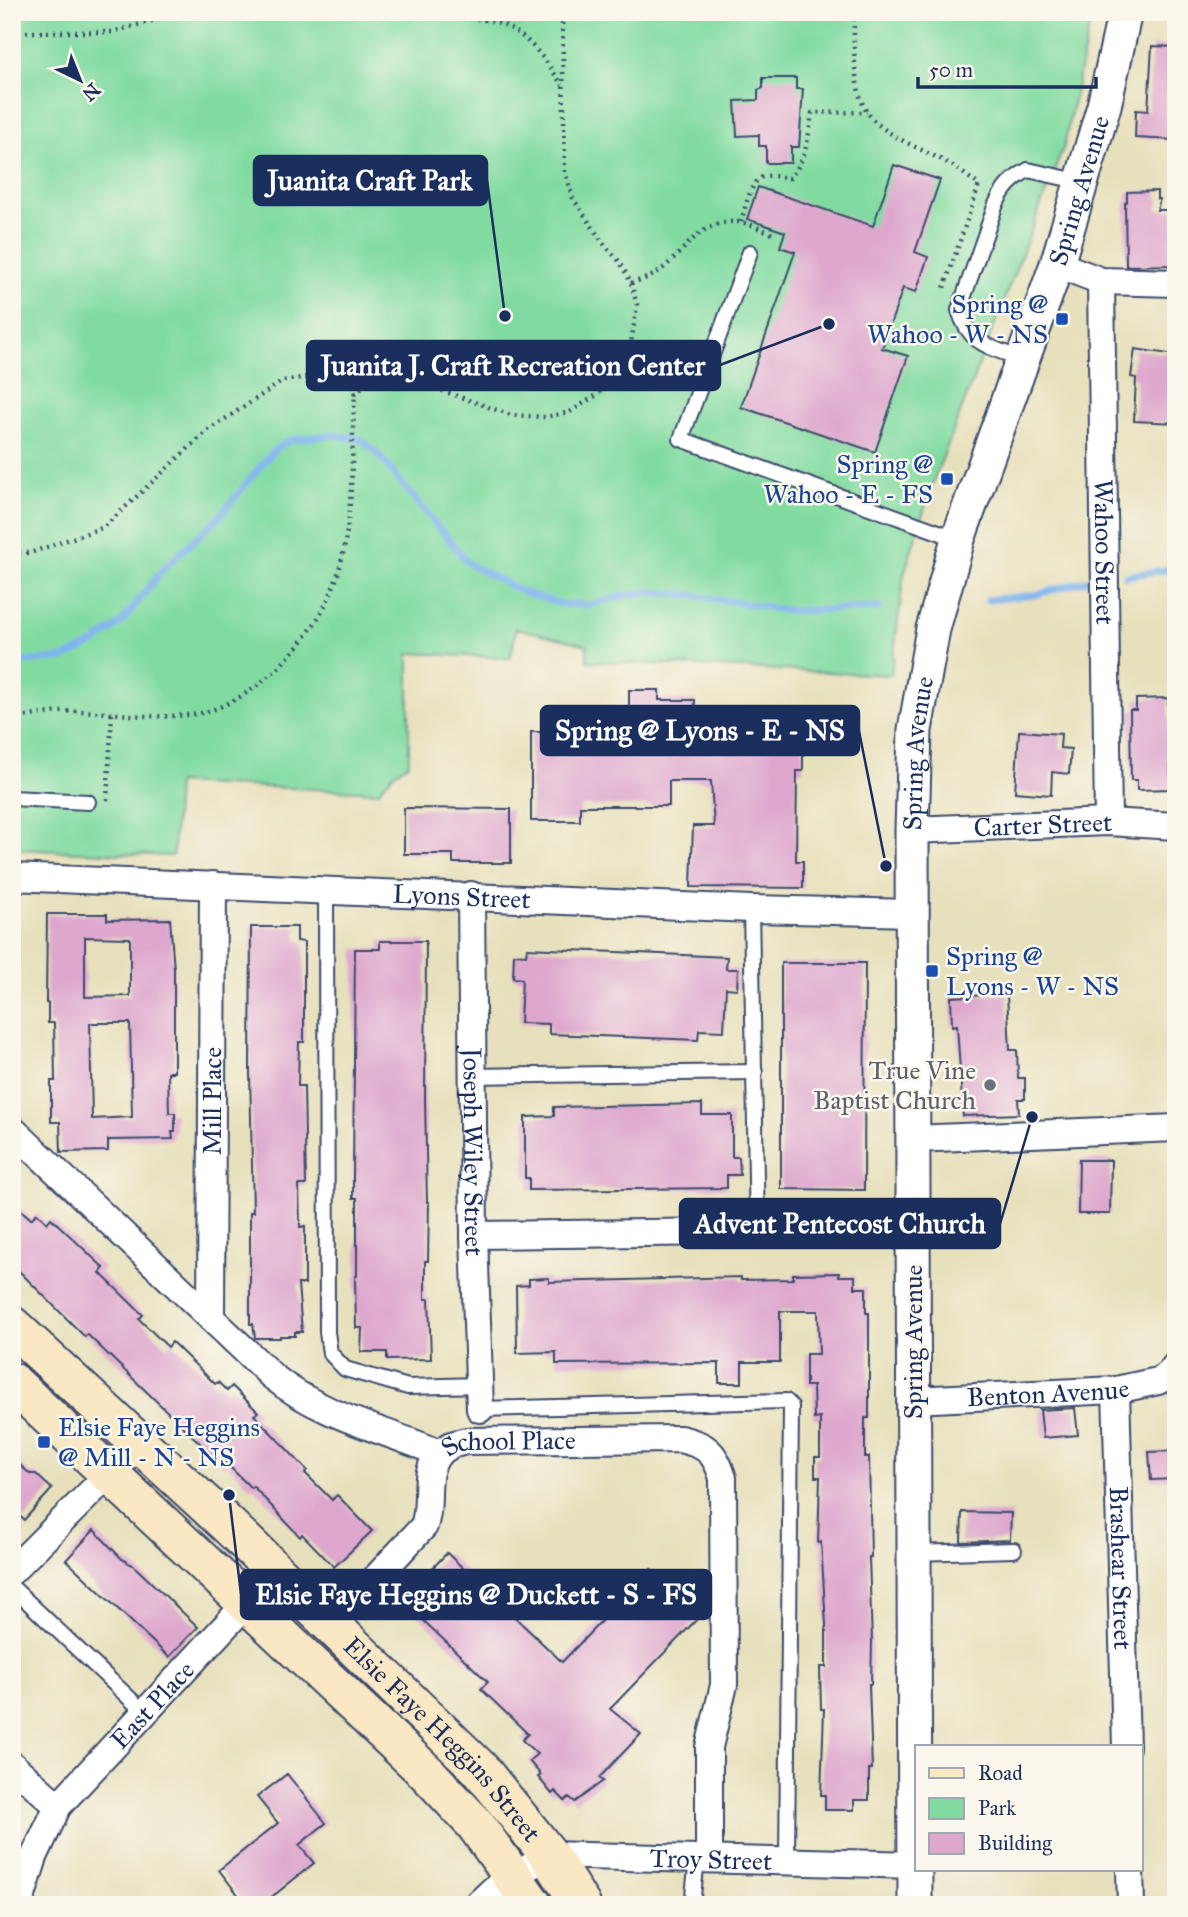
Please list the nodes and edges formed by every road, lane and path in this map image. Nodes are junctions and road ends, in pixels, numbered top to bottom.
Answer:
1 (184, 12) edge
2 (393, 12) edge
3 (562, 12) edge
4 (854, 12) edge
5 (1125, 12) edge
6 (12, 32) edge
7 (562, 86) junction
8 (867, 112) junction
9 (1082, 181) junction
10 (741, 222) junction
11 (775, 235) dead end
12 (750, 252) dead end
13 (1057, 264) junction
14 (1101, 281) junction
15 (631, 283) junction
16 (1176, 283) edge
17 (963, 298) junction
18 (1021, 359) junction
19 (338, 372) junction
20 (379, 375) junction
21 (355, 394) junction
22 (958, 539) junction
23 (12, 553) edge
24 (112, 714) junction
25 (12, 719) edge
26 (12, 798) edge
27 (88, 802) dead end
28 (107, 809) dead end
29 (1108, 822) junction
30 (1176, 826) edge
31 (912, 830) junction
32 (12, 877) edge
33 (213, 885) junction
34 (326, 890) junction
35 (471, 895) junction
36 (751, 909) junction
37 (912, 913) junction
38 (755, 1072) junction
39 (473, 1076) junction
40 (1176, 1128) edge
41 (12, 1129) edge
42 (913, 1139) junction
43 (913, 1230) junction
44 (757, 1232) junction
45 (474, 1235) junction
46 (211, 1318) junction
47 (12, 1326) edge
48 (1176, 1365) edge
49 (12, 1382) edge
50 (1116, 1390) junction
51 (480, 1397) junction
52 (913, 1400) junction
53 (141, 1444) junction
54 (439, 1453) junction
55 (110, 1473) junction
56 (1014, 1550) dead end
57 (914, 1553) junction
58 (12, 1571) edge
59 (12, 1587) edge
60 (246, 1604) junction
61 (332, 1625) junction
62 (144, 1712) junction
63 (1126, 1745) edge
64 (12, 1765) edge
65 (58, 1806) junction
66 (549, 1855) junction
67 (703, 1859) junction
68 (787, 1862) junction
69 (915, 1865) junction
70 (1130, 1871) edge
71 (524, 1891) edge
72 (19, 1905) edge
73 (477, 1905) edge
74 (581, 1905) edge
75 (692, 1905) edge
76 (915, 1905) edge
77 (1131, 1905) edge

1 - 6 path
2 - 7 path
3 - 7 path
4 - 8 path
5 - 9 street, Spring Avenue
7 - 15 path
8 - 10 path
8 - 17 path
9 - 13 street, Spring Avenue
9 - 17 lane
10 - 11 path
10 - 15 path
12 - 22 lane
13 - 14 street
13 - 18 street, Spring Avenue
14 - 16 street
14 - 29 street, Wahoo Street
15 - 20 path
17 - 18 lane
18 - 22 street, Spring Avenue
19 - 20 path
19 - 21 path
19 - 23 path
20 - 21 path
21 - 24 path
22 - 31 street, Spring Avenue
24 - 25 path
24 - 28 path
26 - 27 lane
29 - 30 street, Carter Street
29 - 31 street, Carter Street
31 - 37 street, Spring Avenue
32 - 33 street, Lyons Street
33 - 34 street, Lyons Street
33 - 46 street, Mill Place
34 - 35 street, Lyons Street
34 - 51 lane
35 - 36 street, Lyons Street
35 - 39 street, Joseph Wiley Street
36 - 37 street, Lyons Street
36 - 38 lane
37 - 42 street, Spring Avenue
38 - 39 lane
38 - 44 lane
39 - 45 street, Joseph Wiley Street
40 - 42 street
41 - 46 street, School Place
42 - 43 street, Spring Avenue
43 - 44 street
43 - 52 street, Spring Avenue
44 - 45 street
45 - 51 street, Joseph Wiley Street
46 - 54 street, School Place
47 - 53 main road, Elsie Faye Heggins Street
48 - 50 street, Benton Avenue
49 - 55 main road, Elsie Faye Heggins Street
50 - 52 street, Benton Avenue
50 - 63 street, Brashear Street
51 - 68 lane
52 - 57 street, Spring Avenue
53 - 55 street
53 - 61 main road, Elsie Faye Heggins Street
54 - 61 street
54 - 67 street, School Place
55 - 58 street
55 - 60 main road, Elsie Faye Heggins Street
56 - 57 lane
57 - 69 street, Spring Avenue
59 - 62 lane
60 - 62 street, East Place
60 - 71 main road, Elsie Faye Heggins Street
61 - 66 main road, Elsie Faye Heggins Street
62 - 65 street, East Place
64 - 65 street
65 - 72 street, East Place
66 - 67 street, Troy Street
66 - 71 street
66 - 74 main road, Elsie Faye Heggins Street
67 - 68 street, Troy Street
67 - 75 lane
68 - 69 street, Troy Street
69 - 76 street, Spring Avenue
70 - 77 street
71 - 73 street

